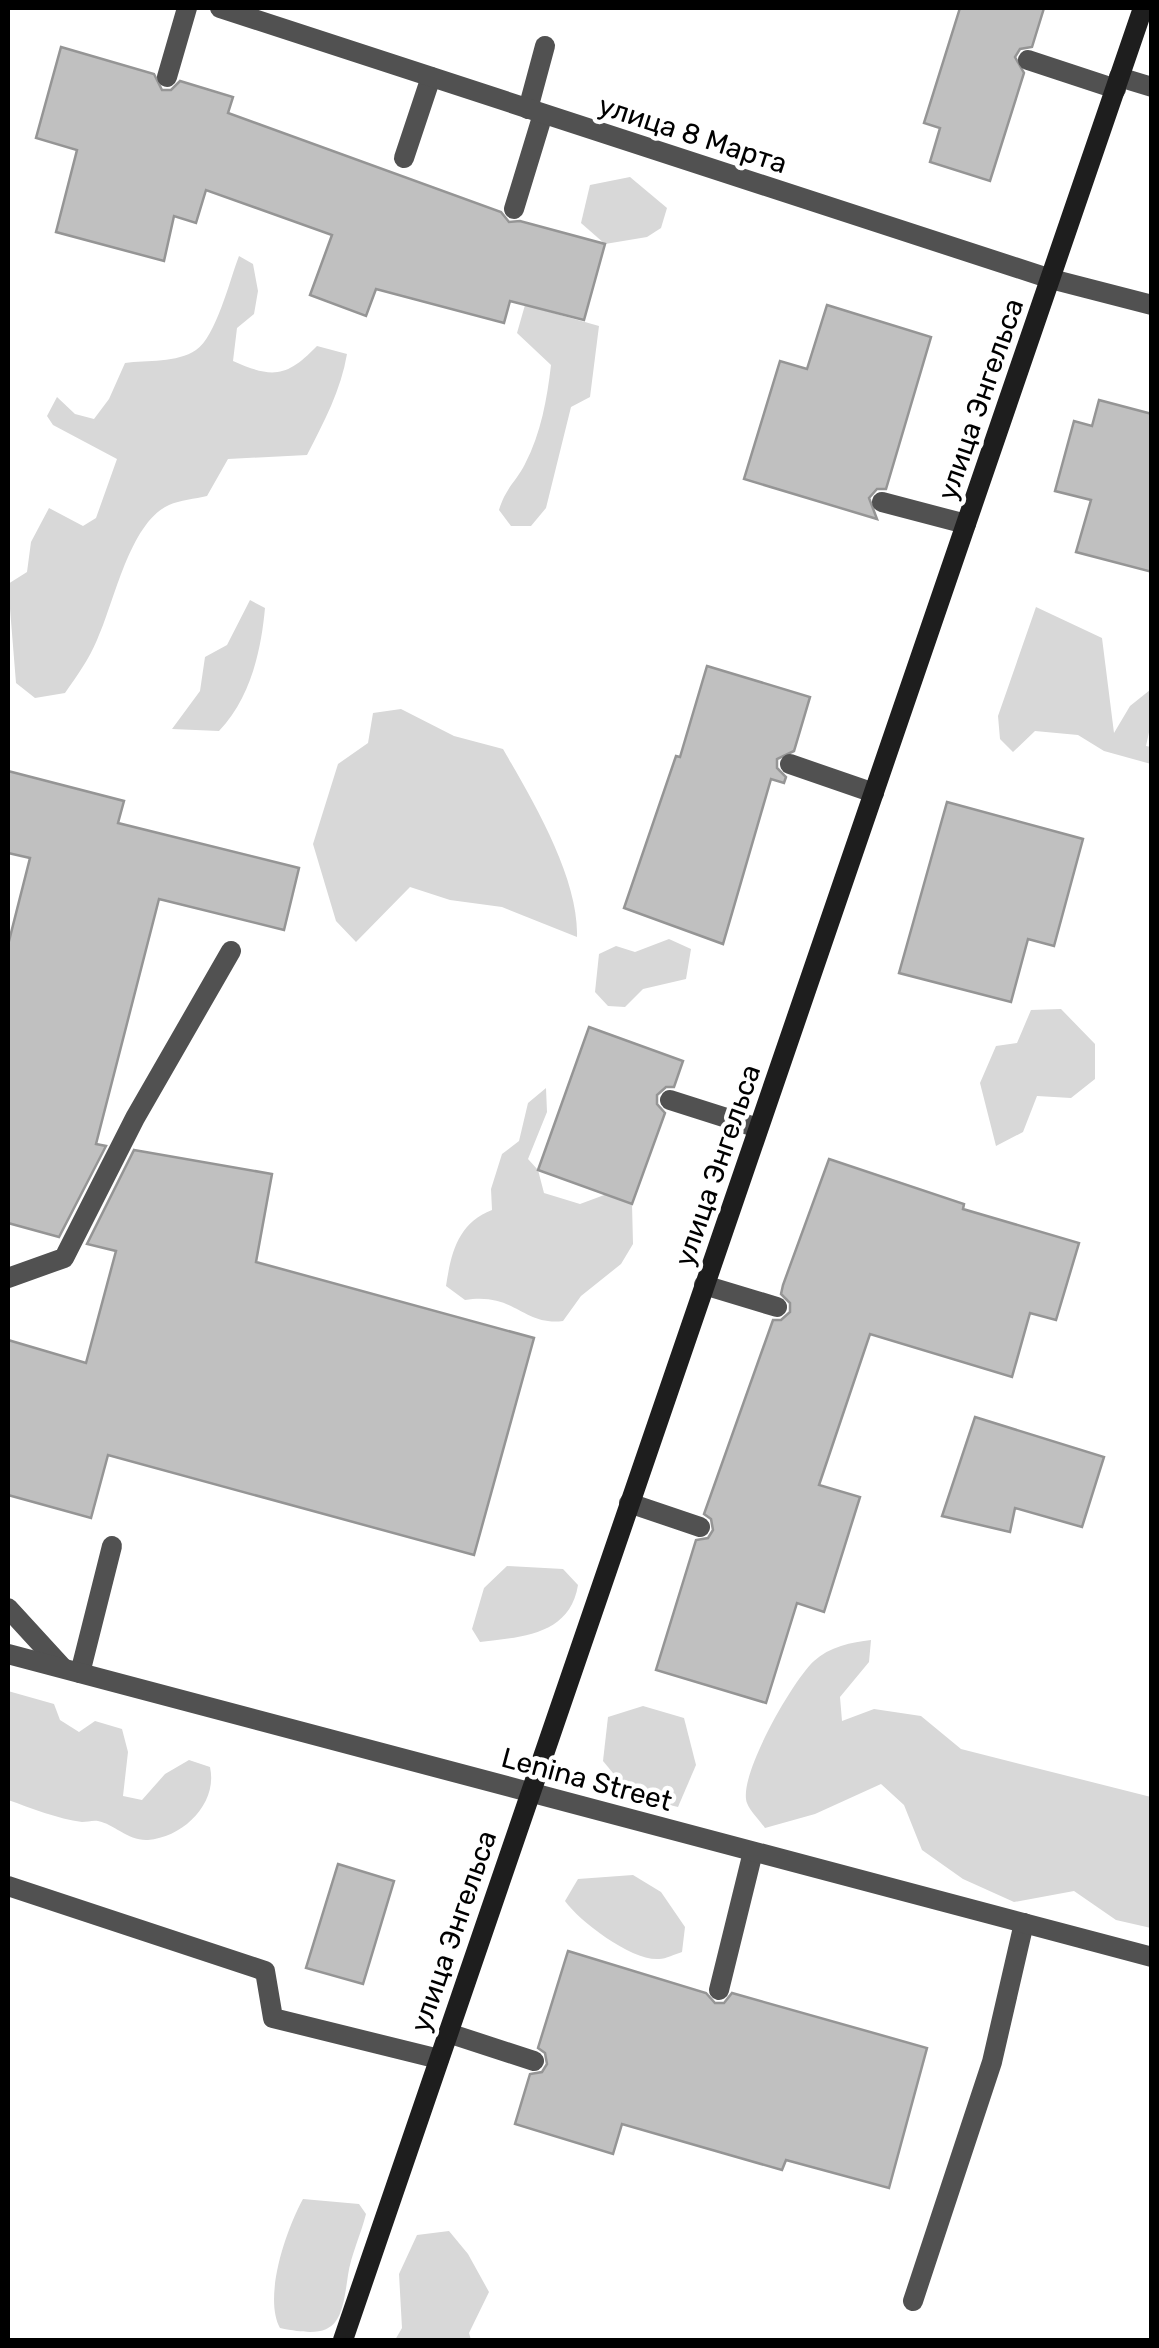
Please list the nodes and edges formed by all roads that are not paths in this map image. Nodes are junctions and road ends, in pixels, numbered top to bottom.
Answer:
1 (187, 8) edge
2 (220, 8) edge
3 (1143, 8) edge
4 (248, 12) edge
5 (545, 46) dead end
6 (1028, 60) dead end
7 (167, 78) dead end
8 (431, 78) junction
9 (1118, 83) junction
10 (1152, 87) edge
11 (536, 112) junction
12 (404, 158) dead end
13 (514, 209) dead end
14 (1051, 279) junction
15 (1152, 304) edge
16 (882, 502) dead end
17 (966, 524) junction
18 (790, 764) dead end
19 (874, 793) junction
20 (231, 951) dead end
21 (670, 1100) dead end
22 (758, 1128) junction
23 (8, 1278) edge
24 (704, 1285) junction
25 (777, 1307) dead end
26 (629, 1504) junction
27 (700, 1527) dead end
28 (112, 1546) dead end
29 (8, 1608) edge
30 (8, 1654) edge
31 (71, 1671) junction
32 (530, 1792) junction
33 (753, 1852) junction
34 (8, 1886) edge
35 (1024, 1923) junction
36 (1152, 1957) edge
37 (719, 1990) dead end
38 (448, 2033) junction
39 (438, 2059) junction
40 (534, 2060) dead end
41 (914, 2301) dead end
42 (343, 2340) edge

1 - 7 street
2 - 4 street, улица 8 Марта
3 - 9 street, улица Энгельса
4 - 8 street, улица 8 Марта
5 - 11 street
6 - 9 street
8 - 11 street, улица 8 Марта
8 - 12 street
9 - 10 street
9 - 14 street, улица Энгельса
11 - 13 street
11 - 14 street, улица 8 Марта
14 - 15 street, улица 8 Марта
14 - 17 street, улица Энгельса
16 - 17 street
17 - 19 street, улица Энгельса
18 - 19 street
19 - 22 street, улица Энгельса
20 - 23 street
21 - 22 street
22 - 24 street, улица Энгельса
24 - 25 street
24 - 26 street, улица Энгельса
26 - 27 street
26 - 32 street, улица Энгельса
28 - 31 street
29 - 31 street
30 - 31 street, Lenina Street
31 - 32 street, Lenina Street
32 - 33 street, Lenina Street
32 - 38 street, улица Энгельса
33 - 35 street, Lenina Street
33 - 37 street
34 - 39 street
35 - 36 street, Lenina Street
35 - 41 street
38 - 39 street, улица Энгельса
38 - 40 street
39 - 42 street, улица Энгельса

